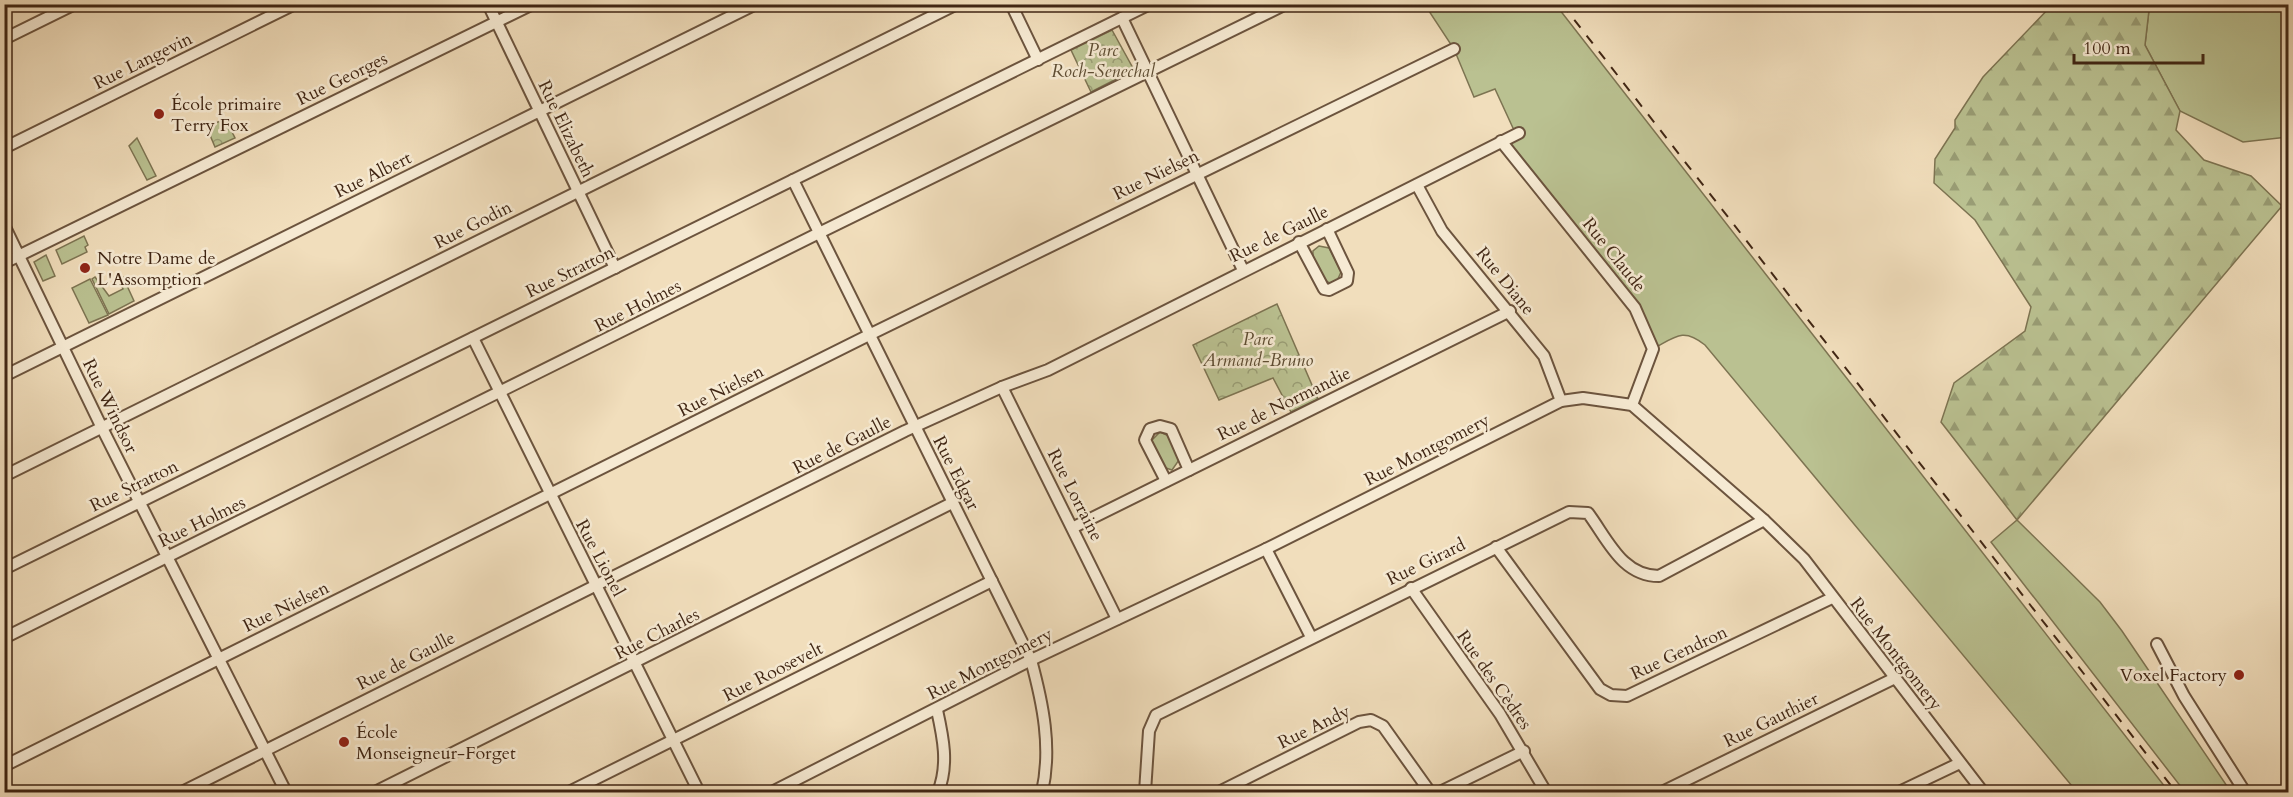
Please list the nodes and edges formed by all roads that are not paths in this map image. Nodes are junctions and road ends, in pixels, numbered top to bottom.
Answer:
1 (75, 4) edge
2 (295, 4) edge
3 (488, 4) edge
4 (533, 4) edge
5 (756, 4) edge
6 (957, 4) edge
7 (1011, 4) edge
8 (1150, 4) edge
9 (1286, 4) edge
10 (1122, 18) junction
11 (497, 22) junction
12 (4, 39) edge
13 (1454, 49) dead end
14 (1038, 60) junction
15 (1147, 73) junction
16 (540, 111) junction
17 (1519, 133) dead end
18 (1501, 141) junction
19 (4, 148) edge
20 (1196, 173) junction
21 (793, 180) junction
22 (1417, 185) junction
23 (578, 191) junction
24 (4, 225) edge
25 (1327, 229) junction
26 (819, 233) junction
27 (1299, 242) junction
28 (20, 255) junction
29 (4, 263) edge
30 (615, 268) junction
31 (1243, 270) junction
32 (1510, 311) junction
33 (869, 335) junction
34 (473, 338) junction
35 (63, 346) junction
36 (4, 376) edge
37 (1002, 387) junction
38 (499, 394) junction
39 (1561, 401) junction
40 (1632, 405) junction
41 (914, 427) junction
42 (102, 428) junction
43 (1189, 470) junction
44 (4, 476) edge
45 (1166, 481) junction
46 (550, 495) junction
47 (140, 502) junction
48 (952, 503) junction
49 (1764, 520) junction
50 (1074, 527) junction
51 (1496, 547) junction
52 (1266, 549) junction
53 (166, 557) junction
54 (4, 569) edge
55 (992, 581) junction
56 (597, 586) junction
57 (1411, 588) junction
58 (1832, 598) junction
59 (1118, 619) junction
60 (1311, 636) junction
61 (4, 638) edge
62 (2157, 644) dead end
63 (219, 659) junction
64 (1031, 660) junction
65 (636, 663) junction
66 (1895, 678) junction
67 (937, 710) junction
68 (673, 741) junction
69 (265, 750) junction
70 (1524, 751) junction
71 (1960, 763) junction
72 (4, 766) edge
73 (182, 792) edge
74 (286, 792) edge
75 (375, 792) edge
76 (569, 792) edge
77 (699, 792) edge
78 (772, 792) edge
79 (938, 792) edge
80 (1042, 792) edge
81 (1145, 792) edge
82 (1219, 792) edge
83 (1430, 792) edge
84 (1440, 792) edge
85 (1546, 792) edge
86 (1662, 792) edge
87 (1899, 792) edge
88 (1983, 792) edge
89 (2245, 792) edge

1 - 12 street
2 - 19 street, Rue Langevin
3 - 11 street, Rue Elizabeth
4 - 11 street, Rue Georges
5 - 16 street, Rue Albert
6 - 23 street, Rue Godin
7 - 14 street
8 - 10 street, Rue Stratton
9 - 15 street, Rue Holmes
10 - 14 street, Rue Stratton
10 - 15 street
11 - 16 street, Rue Elizabeth
11 - 28 street, Rue Georges
13 - 20 street, Rue Nielsen
14 - 21 street, Rue Stratton
15 - 20 street
15 - 26 street, Rue Holmes
16 - 23 street, Rue Elizabeth
16 - 35 street, Rue Albert
17 - 18 street, Rue de Gaulle
18 - 22 street, Rue de Gaulle
18 - 40 street, Rue Claude
20 - 31 street
20 - 33 street, Rue Nielsen
21 - 26 street, Rue Edgar
21 - 30 street, Rue Stratton
22 - 25 street, Rue de Gaulle
22 - 32 street, Rue Diane
23 - 30 street, Rue Elizabeth
23 - 42 street, Rue Godin
24 - 28 street, Rue Windsor
25 - 27 street, Rue de Gaulle
25 - 27 street
26 - 33 street, Rue Edgar
26 - 38 street, Rue Holmes
27 - 31 street, Rue de Gaulle
28 - 29 street, Rue Georges
28 - 35 street, Rue Windsor
30 - 34 street, Rue Stratton
31 - 37 street, Rue de Gaulle
32 - 39 street, Rue Diane
32 - 43 street, Rue de Normandie
33 - 41 street, Rue Edgar
33 - 46 street, Rue Nielsen
34 - 38 street, Rue Lionel
34 - 47 street, Rue Stratton
35 - 36 street, Rue Albert
35 - 42 street, Rue Windsor
37 - 41 street, Rue de Gaulle
37 - 50 street, Rue Lorraine
38 - 46 street, Rue Lionel
38 - 53 street, Rue Holmes
39 - 40 street, Rue Montgomery
39 - 52 street, Rue Montgomery
40 - 49 street, Rue Montgomery
41 - 48 street, Rue Edgar
41 - 56 street, Rue de Gaulle
42 - 44 street, Rue Godin
42 - 47 street, Rue Windsor
43 - 45 street, Rue de Normandie
43 - 45 street
45 - 50 street, Rue de Normandie
46 - 56 street, Rue Lionel
46 - 63 street, Rue Nielsen
47 - 53 street, Rue Windsor
47 - 54 street, Rue Stratton
48 - 55 street, Rue Edgar
48 - 65 street, Rue Charles
49 - 51 street, Rue Girard
49 - 58 street, Rue Montgomery
50 - 59 street, Rue Lorraine
51 - 57 street, Rue Girard
51 - 58 street, Rue Gendron
52 - 59 street, Rue Montgomery
52 - 60 street
53 - 61 street, Rue Holmes
53 - 63 street, Rue Windsor
55 - 64 street, Rue Edgar
55 - 68 street, Rue Roosevelt
56 - 65 street, Rue Lionel
56 - 69 street, Rue de Gaulle
57 - 60 street, Rue Girard
57 - 70 street, Rue des Cèdres
58 - 66 street, Rue Montgomery
59 - 64 street, Rue Montgomery
60 - 81 street, Rue Girard
62 - 89 street
63 - 69 street, Rue Windsor
63 - 72 street, Rue Nielsen
64 - 67 street, Rue Montgomery
64 - 80 street, Rue Edgar
65 - 68 street, Rue Lionel
65 - 75 street, Rue Charles
66 - 71 street, Rue Montgomery
66 - 86 street, Rue Gauthier
67 - 78 street, Rue Montgomery
67 - 79 street
68 - 76 street, Rue Roosevelt
68 - 77 street, Rue Lionel
69 - 73 street, Rue de Gaulle
69 - 74 street, Rue Windsor
70 - 84 street
70 - 85 street, Rue des Cèdres
71 - 87 street
71 - 88 street, Rue Montgomery
82 - 83 street, Rue Andy

